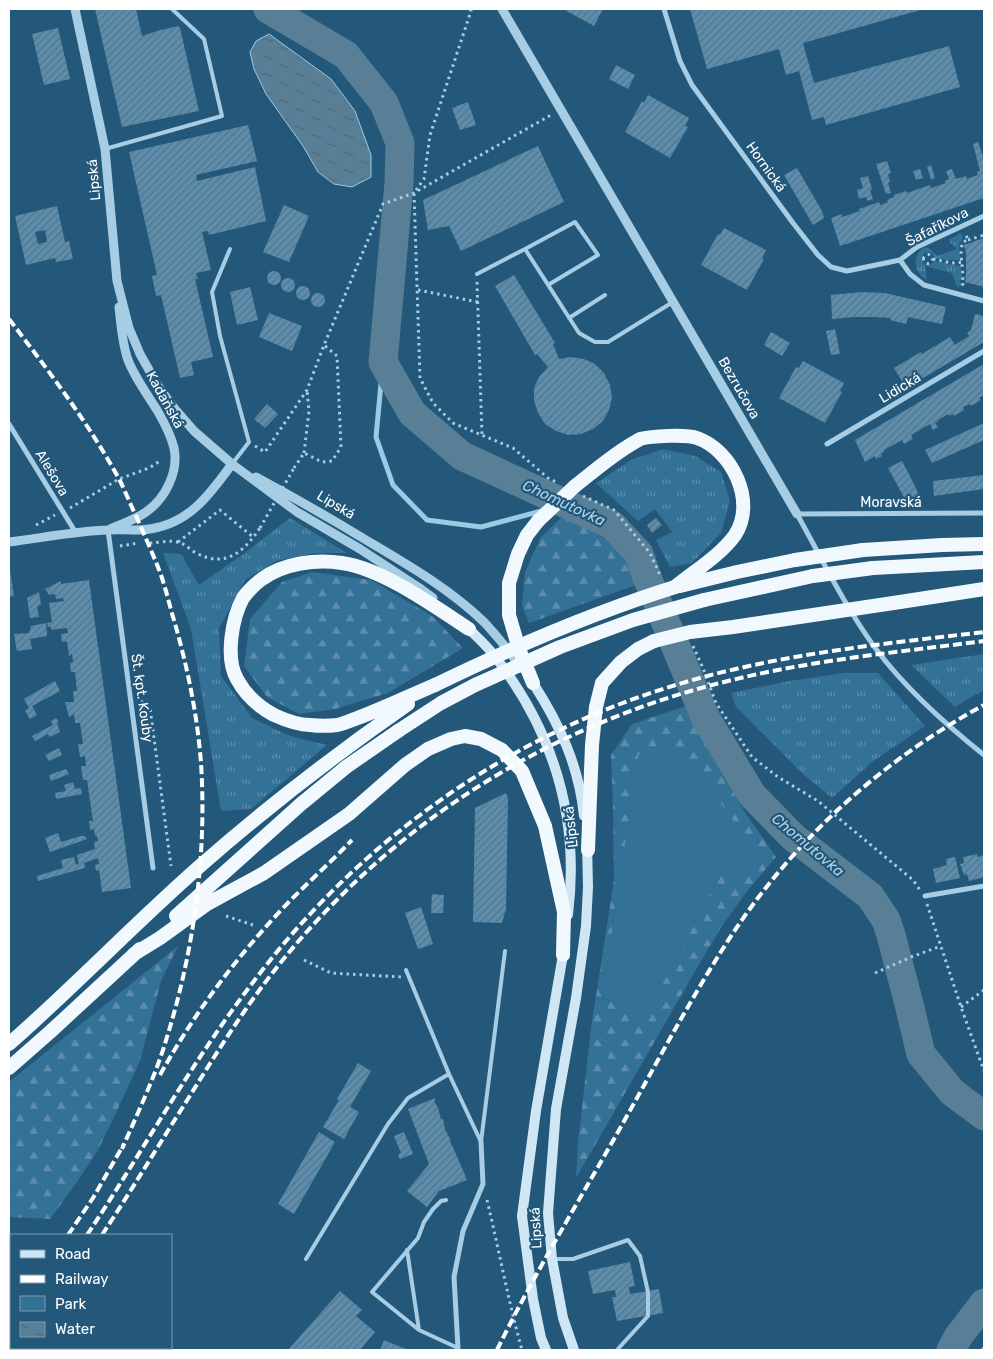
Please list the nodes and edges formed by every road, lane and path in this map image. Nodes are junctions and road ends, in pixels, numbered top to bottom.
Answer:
1 (75, 9) edge
2 (172, 9) edge
3 (472, 9) edge
4 (502, 9) edge
5 (664, 9) edge
6 (560, 109) junction
7 (105, 148) junction
8 (414, 193) junction
9 (984, 216) edge
10 (962, 227) junction
11 (984, 235) edge
12 (968, 240) junction
13 (525, 248) junction
14 (230, 249) dead end
15 (900, 260) junction
16 (933, 260) dead end
17 (962, 262) junction
18 (477, 274) joint
19 (117, 281) junction
20 (548, 285) junction
21 (969, 286) dead end
22 (418, 290) dead end
23 (605, 295) dead end
24 (984, 301) edge
25 (478, 302) junction
26 (673, 302) junction
27 (569, 318) junction
28 (324, 345) junction
29 (984, 351) edge
30 (307, 390) junction
31 (9, 424) edge
32 (482, 435) dead end
33 (249, 442) junction
34 (827, 444) dead end
35 (304, 453) junction
36 (160, 460) dead end
37 (232, 464) junction
38 (63, 512) junction
39 (984, 513) edge
40 (797, 514) junction
41 (35, 525) dead end
42 (108, 530) junction
43 (76, 533) junction
44 (253, 537) junction
45 (9, 542) edge
46 (178, 542) junction
47 (984, 544) edge
48 (110, 547) junction
49 (984, 562) edge
50 (675, 588) junction
51 (984, 589) edge
52 (469, 628) junction
53 (533, 683) junction
54 (435, 684) junction
55 (130, 693) junction
56 (984, 755) edge
57 (588, 850) junction
58 (171, 866) dead end
59 (153, 868) dead end
60 (984, 886) edge
61 (925, 896) dead end
62 (226, 916) dead end
63 (252, 925) dead end
64 (941, 946) dead end
65 (505, 951) dead end
66 (134, 954) junction
67 (563, 955) junction
68 (304, 960) dead end
69 (406, 970) dead end
70 (875, 973) dead end
71 (409, 978) junction
72 (984, 990) edge
73 (9, 1044) edge
74 (9, 1068) edge
75 (984, 1071) edge
76 (450, 1074) junction
77 (481, 1142) junction
78 (483, 1184) junction
79 (446, 1200) dead end
80 (407, 1250) junction
81 (306, 1259) dead end
82 (552, 1259) junction
83 (420, 1330) junction
84 (984, 1344) edge
85 (457, 1349) edge
86 (522, 1350) edge
87 (546, 1350) edge
88 (574, 1350) edge
89 (617, 1350) edge
90 (983, 1350) edge

1 - 7 street, Lipská
2 - 7 lane
3 - 8 path
4 - 6 street, Bezručova
5 - 15 street, Hornická
6 - 8 path
6 - 26 street, Bezručova
7 - 19 street, Lipská
8 - 28 path
9 - 10 street, Šafaříkova
10 - 12 path
10 - 15 street, Šafaříkova
11 - 12 path
12 - 17 path
13 - 18 lane
13 - 20 lane
13 - 20 lane
14 - 33 lane
15 - 24 street
16 - 17 path
17 - 21 path
18 - 25 path
19 - 37 street, Lipská
19 - 42 street, Kadaňská
20 - 27 lane
22 - 25 path
23 - 27 lane
25 - 32 path
26 - 27 lane
26 - 40 street, Bezručova
28 - 30 path
28 - 35 path
29 - 34 street, Lidická
30 - 33 path
30 - 35 path
31 - 38 street, Alešova
33 - 37 lane
35 - 44 path, bridge
36 - 38 path
37 - 42 street, Kadaňská
37 - 52 street, Lipská
37 - 53 street, Lipská
38 - 41 path
38 - 43 street, Alešova
39 - 40 street, Moravská
40 - 56 street, Bezručova
42 - 43 street, Kadaňská
42 - 48 street, Št. kpt. Kouby
43 - 45 street, Kadaňská
44 - 46 path
44 - 46 path
46 - 48 path
47 - 50 highway, bridge
48 - 55 street, Št. kpt. Kouby
49 - 66 highway, bridge
50 - 53 highway, bridge
50 - 54 highway, bridge
51 - 57 highway, bridge
52 - 54 highway
52 - 67 main road, Lipská
53 - 57 main road, Lipská
54 - 73 highway
55 - 58 path
55 - 59 street, Št. kpt. Kouby
57 - 82 main road, Lipská
60 - 61 street
62 - 63 path
64 - 70 path
65 - 77 lane
66 - 67 highway
66 - 74 highway
67 - 87 main road, Lipská
68 - 71 path
69 - 71 lane
71 - 76 lane
72 - 75 path
76 - 77 lane
76 - 81 lane
77 - 78 street
78 - 85 street
78 - 86 path
79 - 80 lane
80 - 83 lane
80 - 83 lane
82 - 88 main road, Lipská
82 - 89 lane
83 - 85 lane
84 - 90 path

